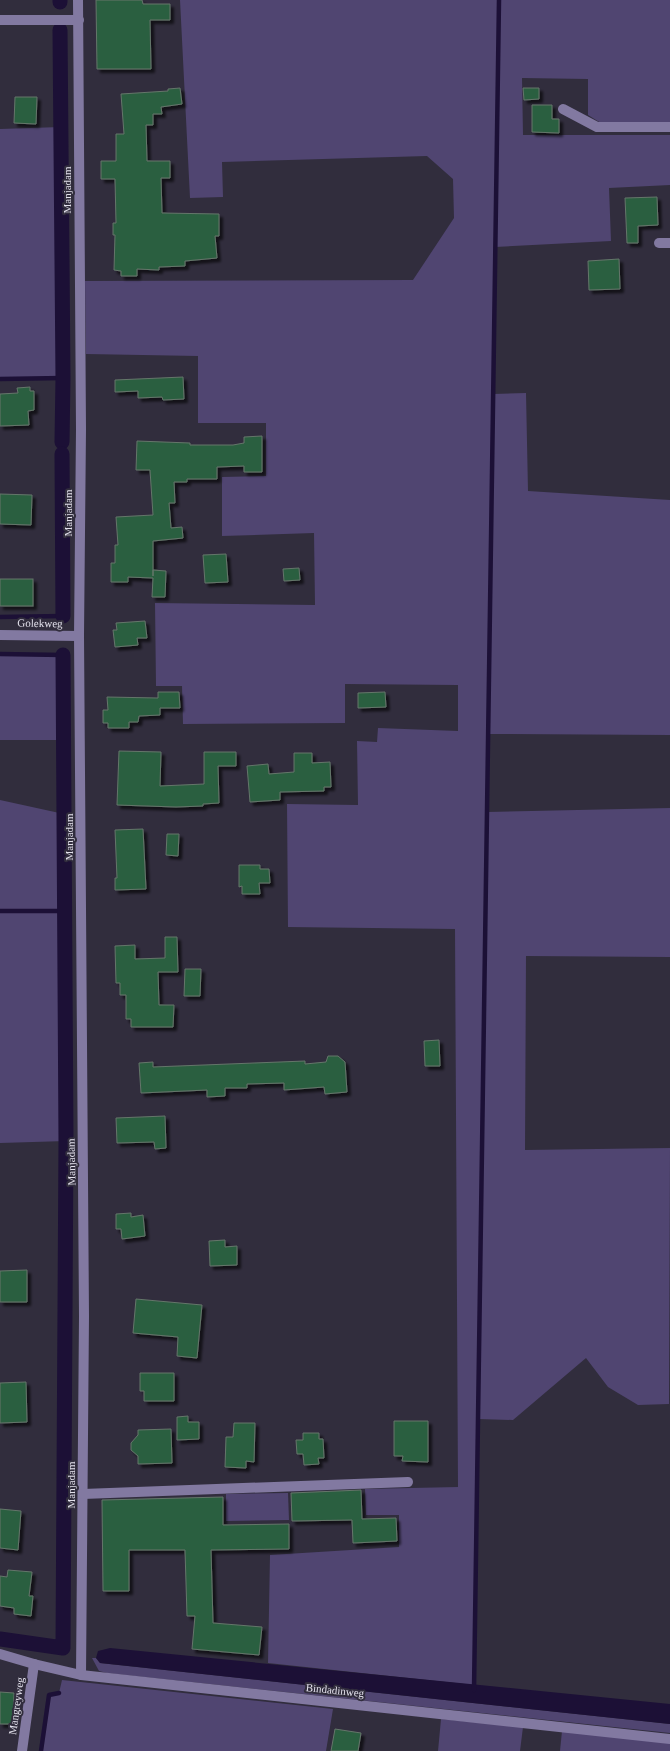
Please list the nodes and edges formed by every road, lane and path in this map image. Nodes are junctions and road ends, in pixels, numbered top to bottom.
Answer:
1 (78, 0) edge
2 (0, 20) edge
3 (79, 20) junction
4 (563, 109) dead end
5 (670, 127) edge
6 (659, 243) dead end
7 (670, 243) edge
8 (0, 635) edge
9 (79, 636) junction
10 (408, 1482) dead end
11 (82, 1494) junction
12 (0, 1654) edge
13 (34, 1664) junction
14 (81, 1675) junction
15 (670, 1739) edge
16 (22, 1751) edge

1 - 3 street, Manjadam
2 - 3 street
3 - 9 street, Manjadam
4 - 5 street
6 - 7 street
8 - 9 street, Golekweg
9 - 11 street, Manjadam
10 - 11 street
11 - 14 street, Manjadam
12 - 13 street, Bindadinweg
13 - 14 street, Bindadinweg
13 - 16 street, Mangreyweg
14 - 15 street, Bindadinweg

